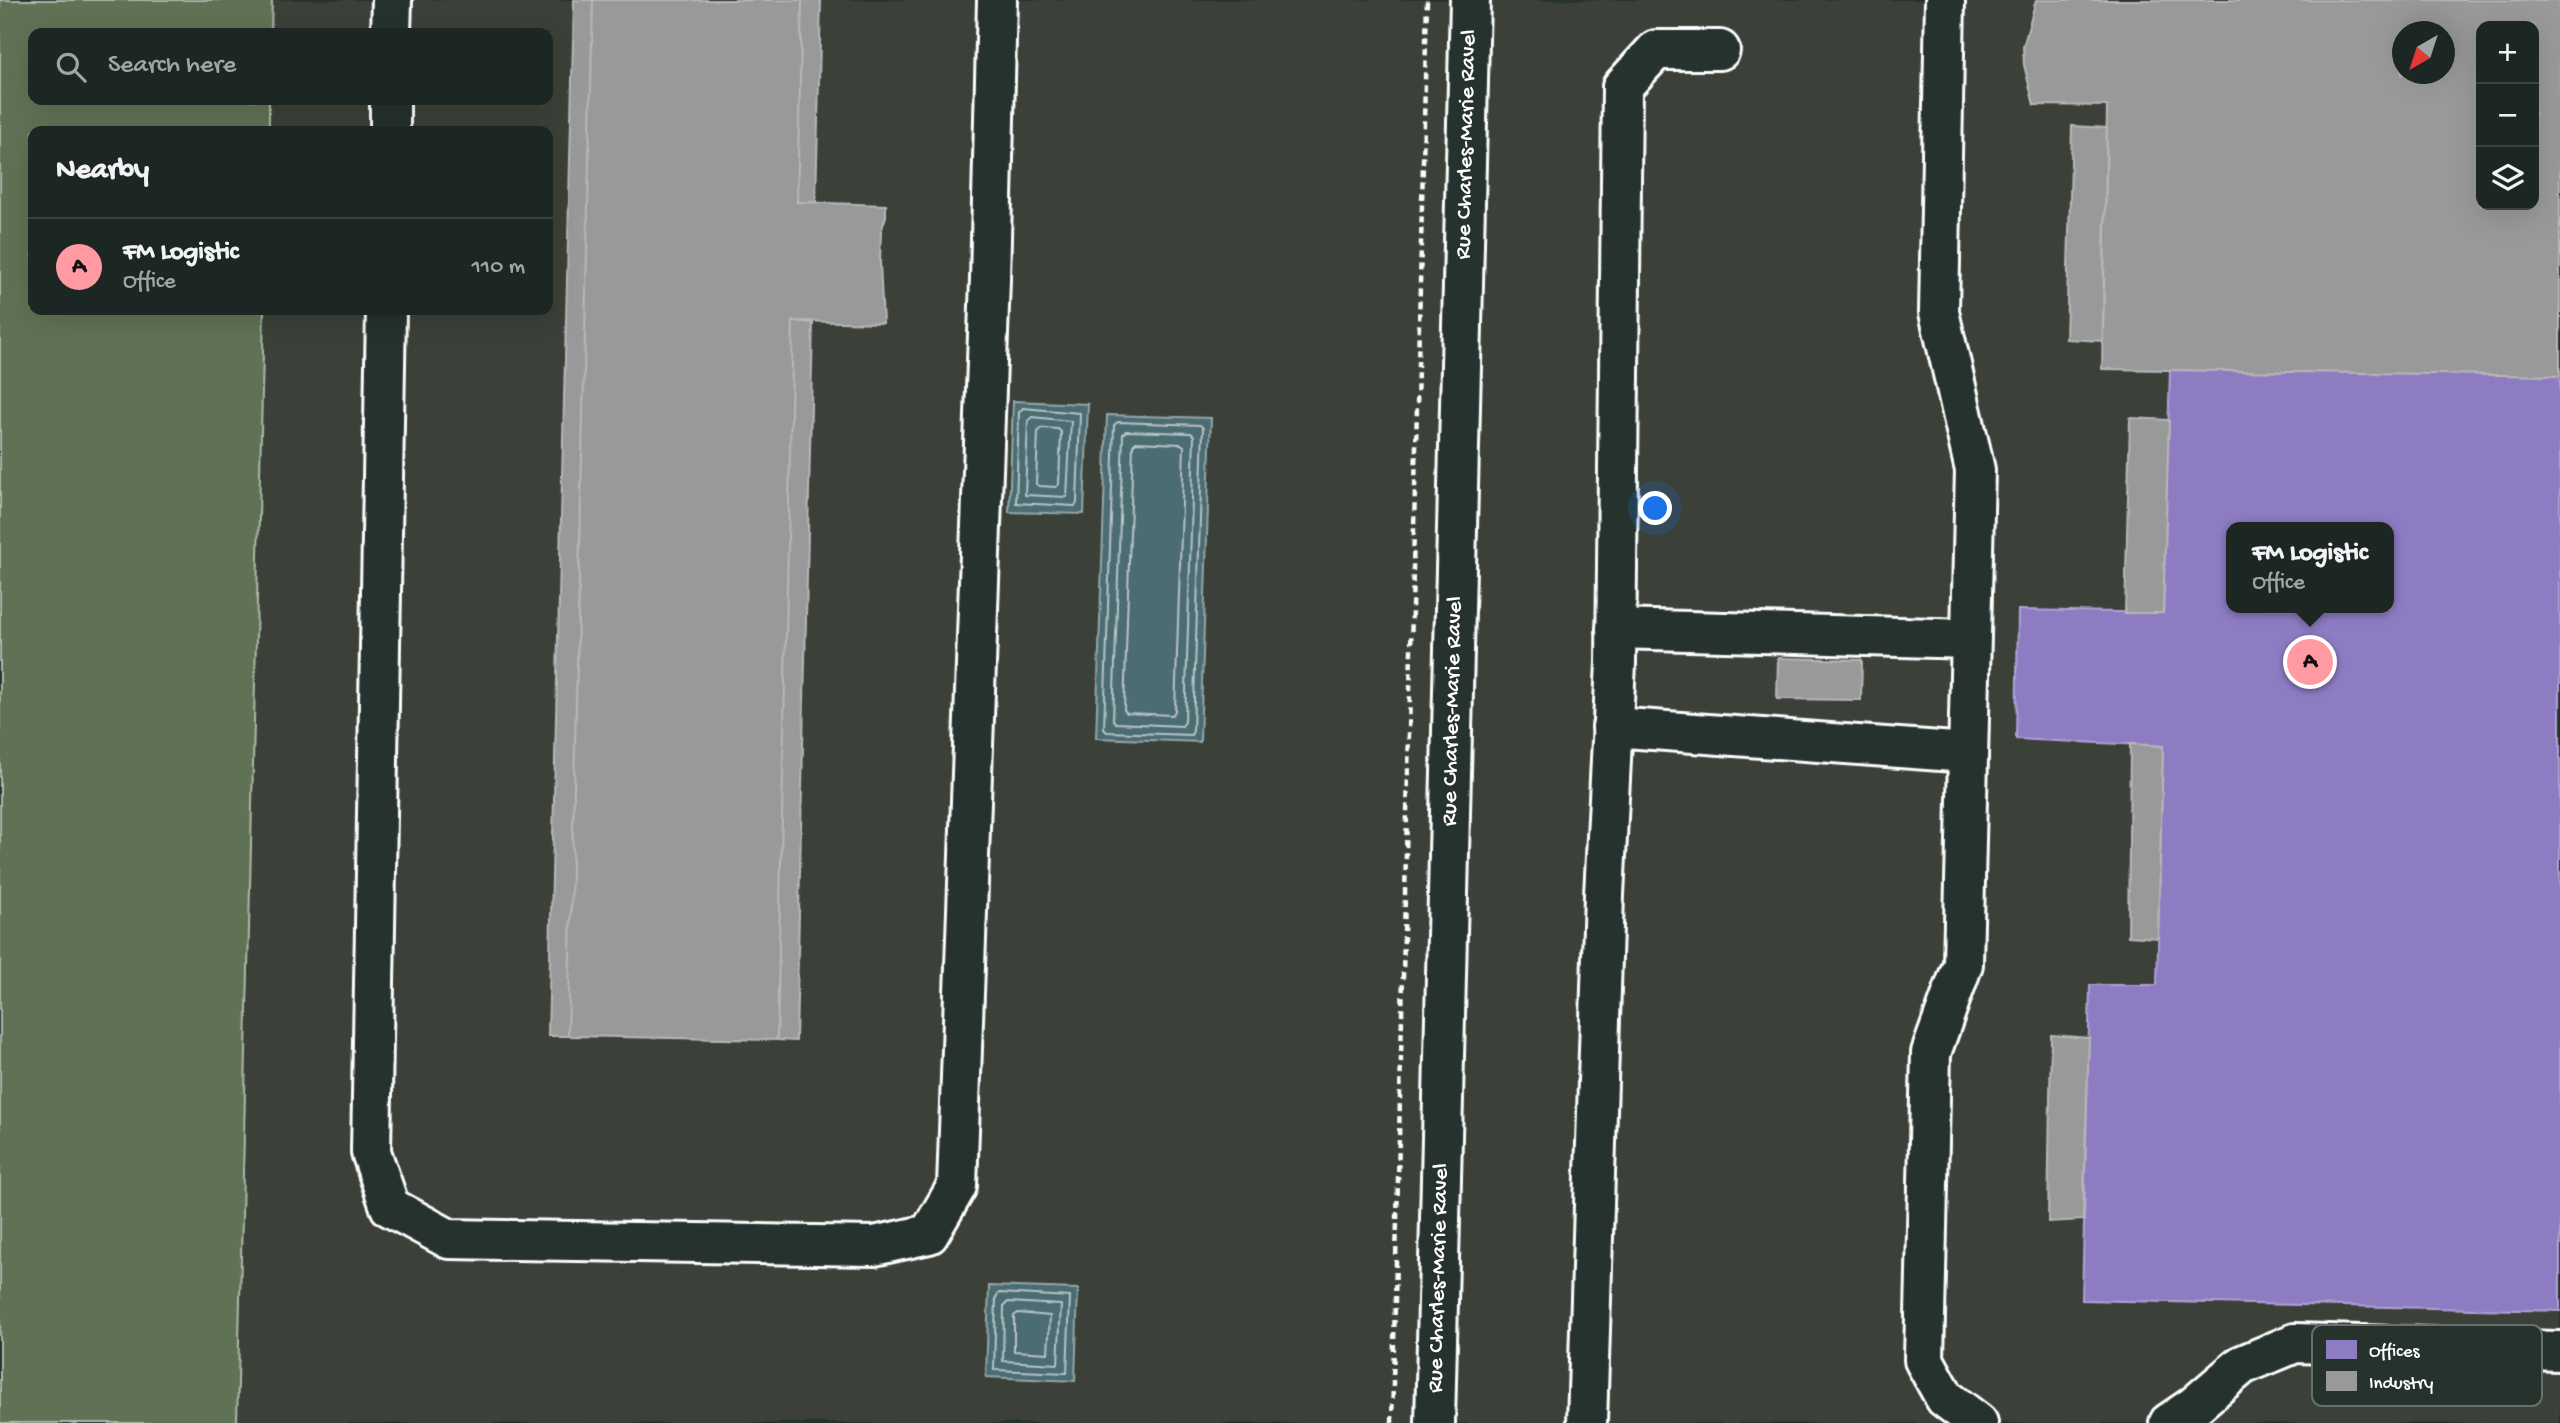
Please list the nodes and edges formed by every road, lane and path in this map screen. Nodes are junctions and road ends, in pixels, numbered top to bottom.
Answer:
1 (392, 0) edge
2 (997, 0) edge
3 (1427, 0) edge
4 (1470, 0) edge
5 (1945, 0) edge
6 (391, 28) edge
7 (1720, 50) dead end
8 (390, 105) edge
9 (390, 126) edge
10 (386, 315) edge
11 (1616, 629) junction
12 (1970, 639) junction
13 (1612, 727) junction
14 (1968, 753) junction
15 (2312, 1344) edge
16 (2542, 1350) edge
17 (2560, 1351) edge
18 (1392, 1423) edge
19 (1435, 1423) edge
20 (1587, 1423) edge
21 (1978, 1423) edge
22 (2169, 1423) edge

1 - 6 street
2 - 10 street
3 - 18 path
4 - 19 street, Rue Charles-Marie Ravel
5 - 12 street
7 - 11 street
8 - 9 street
11 - 12 street
11 - 13 street
12 - 14 street
13 - 14 street
13 - 20 street
14 - 21 street
15 - 22 street
16 - 17 street

